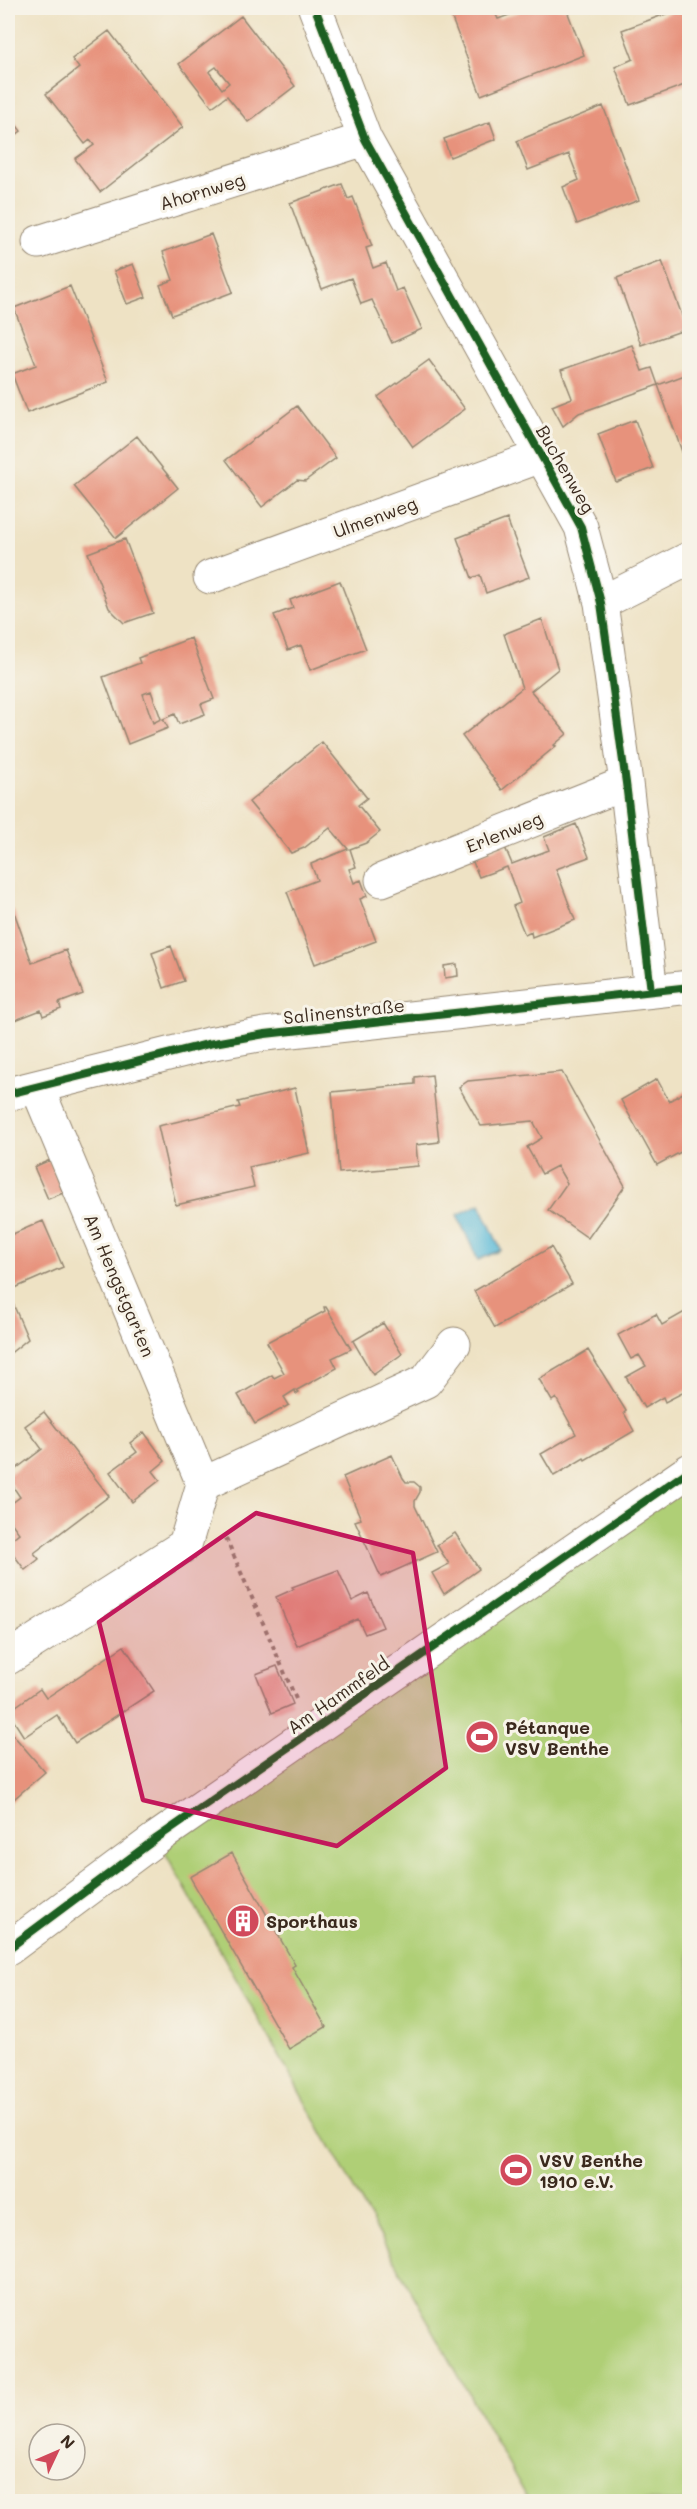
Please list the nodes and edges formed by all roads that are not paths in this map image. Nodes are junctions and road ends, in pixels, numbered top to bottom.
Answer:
1 (315, 8) edge
2 (365, 140) junction
3 (39, 242) dead end
4 (541, 456) junction
5 (690, 558) edge
6 (210, 577) dead end
7 (601, 603) junction
8 (627, 783) junction
9 (382, 880) dead end
10 (690, 987) edge
11 (651, 991) junction
12 (22, 1090) edge
13 (454, 1344) dead end
14 (690, 1470) edge
15 (203, 1484) junction
16 (8, 1658) edge
17 (8, 1949) edge

1 - 2 street, Buchenweg
2 - 3 street, Ahornweg
2 - 4 street, Buchenweg
4 - 6 street, Ulmenweg
4 - 7 street, Buchenweg
5 - 7 street
7 - 8 street, Buchenweg
8 - 9 street, Erlenweg
8 - 11 street, Buchenweg
10 - 11 street, Salinenstraße
11 - 12 street, Salinenstraße
12 - 15 street, Am Hengstgarten
13 - 15 street
14 - 17 street, Am Hammfeld
15 - 16 street

